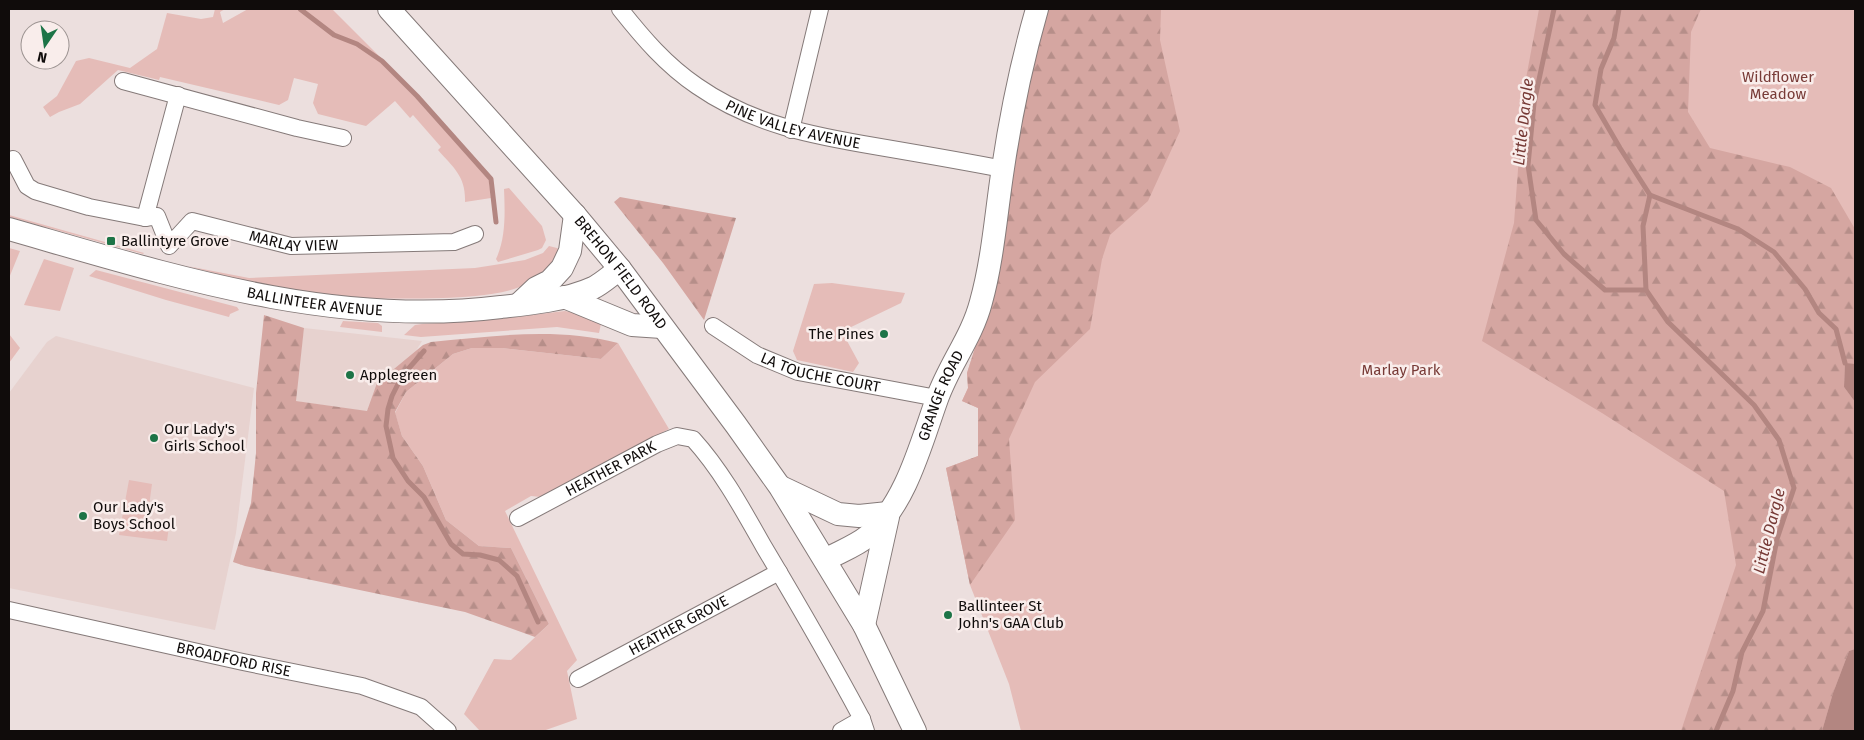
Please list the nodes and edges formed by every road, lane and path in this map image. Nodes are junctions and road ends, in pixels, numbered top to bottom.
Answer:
1 (389, 9) edge
2 (620, 9) edge
3 (820, 9) edge
4 (1037, 9) edge
5 (123, 81) dead end
6 (178, 95) junction
7 (791, 130) junction
8 (343, 138) dead end
9 (13, 159) dead end
10 (1003, 168) junction
11 (574, 215) junction
12 (145, 218) junction
13 (9, 229) edge
14 (475, 234) dead end
15 (170, 246) junction
16 (620, 269) junction
17 (162, 272) junction
18 (564, 297) junction
19 (519, 305) junction
20 (713, 326) dead end
21 (662, 327) junction
22 (937, 398) junction
23 (780, 487) junction
24 (888, 513) junction
25 (518, 518) dead end
26 (825, 560) junction
27 (779, 572) junction
28 (9, 610) edge
29 (864, 625) junction
30 (578, 679) dead end
31 (864, 725) edge
32 (448, 731) edge
33 (841, 731) edge
34 (915, 731) edge

1 - 11 street, BREHON FIELD ROAD
2 - 7 street, PINE VALLEY AVENUE
3 - 7 street
4 - 10 street, GRANGE ROAD
5 - 6 street
6 - 8 street
6 - 12 street
7 - 10 street, PINE VALLEY AVENUE
9 - 12 street
10 - 22 street, GRANGE ROAD
11 - 16 street, BREHON FIELD ROAD
11 - 19 street
12 - 15 street
13 - 17 street, BALLINTEER AVENUE
14 - 15 street, MARLAY VIEW
15 - 17 street
16 - 18 street, BALLINTEER AVENUE
16 - 21 street, BREHON FIELD ROAD
17 - 19 street, BALLINTEER AVENUE
18 - 19 street, BALLINTEER AVENUE
18 - 21 street
20 - 22 street, LA TOUCHE COURT
21 - 23 street, BREHON FIELD ROAD
22 - 24 street, GRANGE ROAD
23 - 24 street
23 - 26 street, BREHON FIELD ROAD
24 - 26 street, GRANGE ROAD
24 - 29 street
25 - 27 street, HEATHER PARK
26 - 29 street
27 - 30 street, HEATHER GROVE
27 - 31 street
28 - 32 street, BROADFORD RISE
29 - 34 street
31 - 33 street

